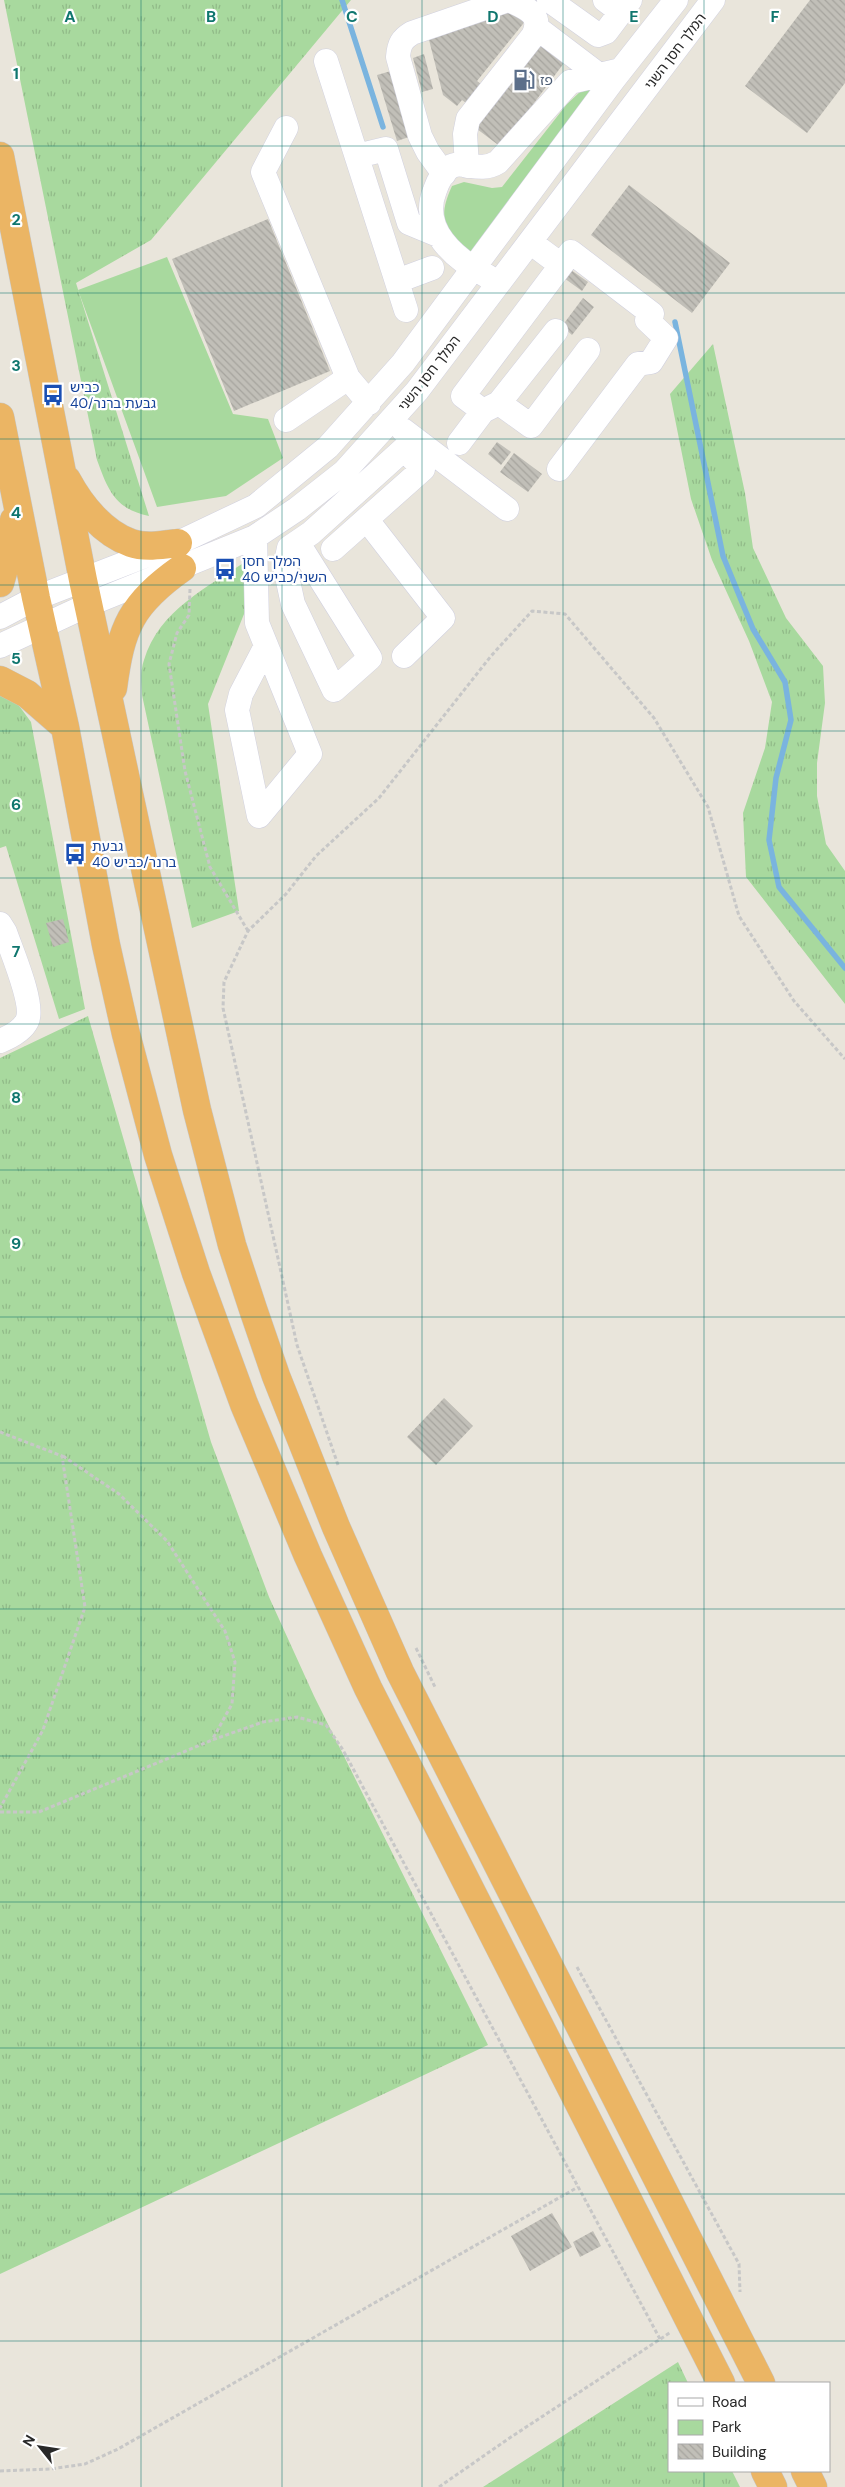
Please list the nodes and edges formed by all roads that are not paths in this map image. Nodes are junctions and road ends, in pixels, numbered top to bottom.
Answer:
1 (508, 0) edge
2 (549, 0) edge
3 (676, 0) edge
4 (714, 0) edge
5 (619, 4) edge
6 (537, 28) junction
7 (326, 60) dead end
8 (610, 72) junction
9 (286, 128) dead end
10 (0, 156) edge
11 (357, 156) junction
12 (467, 166) junction
13 (444, 174) junction
14 (438, 235) junction
15 (530, 242) junction
16 (561, 265) junction
17 (432, 268) dead end
18 (473, 269) junction
19 (397, 281) junction
20 (500, 282) junction
21 (406, 310) dead end
22 (556, 331) dead end
23 (588, 350) dead end
24 (348, 378) junction
25 (369, 403) junction
26 (491, 407) junction
27 (0, 417) edge
28 (286, 420) dead end
29 (391, 421) junction
30 (458, 443) dead end
31 (410, 444) junction
32 (559, 469) dead end
33 (61, 470) junction
34 (13, 483) junction
35 (507, 509) dead end
36 (367, 520) junction
37 (255, 536) junction
38 (298, 543) junction
39 (333, 549) dead end
40 (180, 555) junction
41 (0, 583) edge
42 (86, 592) junction
43 (36, 598) junction
44 (0, 617) edge
45 (43, 624) junction
46 (0, 646) edge
47 (266, 646) junction
48 (404, 656) dead end
49 (0, 680) edge
50 (113, 717) junction
51 (65, 727) junction
52 (0, 924) edge
53 (0, 1041) edge
54 (720, 2382) edge
55 (760, 2382) edge
56 (766, 2472) edge
57 (806, 2472) edge
58 (774, 2487) edge
59 (814, 2487) edge

1 - 6 street
1 - 13 street
2 - 5 street
3 - 8 street, המלך חסן השני
4 - 15 street, המלך חסן השני
6 - 8 street
6 - 12 street
7 - 11 street
8 - 12 street
8 - 18 street, המלך חסן השני
9 - 24 street
10 - 33 highway
11 - 14 street
11 - 19 street
12 - 13 street
13 - 14 street
14 - 18 street
15 - 16 street
15 - 20 street, המלך חסן השני
16 - 26 street
16 - 32 street
17 - 19 street
18 - 20 street
18 - 25 street, המלך חסן השני
19 - 21 street
20 - 29 street, המלך חסן השני
22 - 26 street
23 - 26 street
24 - 25 street
24 - 28 street
25 - 40 street, המלך חסן השני
26 - 30 street
27 - 34 highway
29 - 31 street
29 - 37 street, המלך חסן השני
31 - 35 street
31 - 36 street
31 - 38 street
33 - 40 highway
33 - 42 highway
34 - 41 highway
34 - 43 highway
36 - 39 street
36 - 48 street
37 - 40 street, המלך חסן השני
37 - 47 street
38 - 38 street
40 - 42 street, המלך חסן השני
40 - 50 highway
42 - 43 street, המלך חסן השני
42 - 45 street, המלך חסן השני
42 - 50 highway
43 - 44 street, המלך חסן השני
43 - 45 highway
45 - 46 street, המלך חסן השני
45 - 51 highway
47 - 47 street
49 - 51 highway
50 - 55 highway
51 - 54 highway
52 - 53 street
56 - 58 highway
57 - 59 highway

